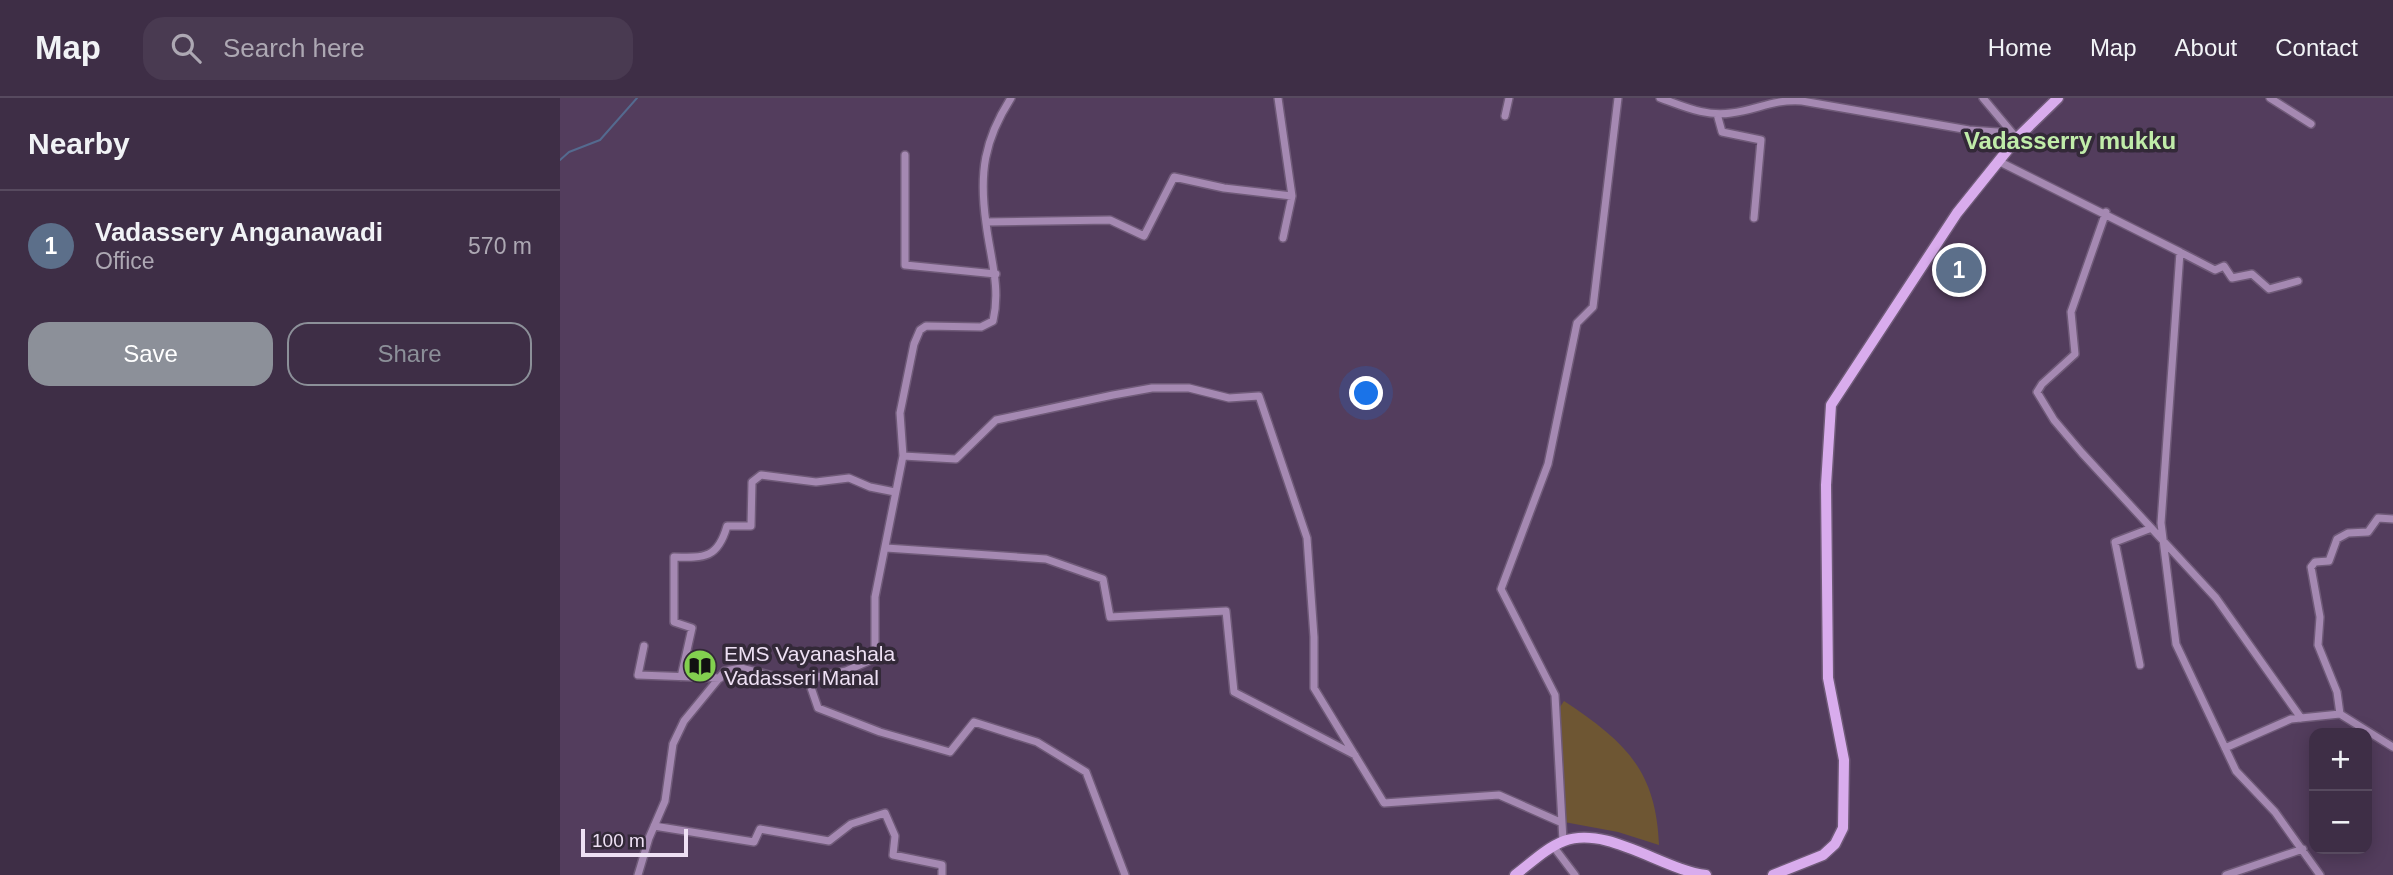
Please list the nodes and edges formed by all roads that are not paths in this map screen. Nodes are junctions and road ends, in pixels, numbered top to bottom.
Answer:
1 (1011, 98) edge
2 (1278, 98) edge
3 (1509, 98) edge
4 (1618, 98) edge
5 (1660, 98) edge
6 (1983, 98) edge
7 (2058, 98) edge
8 (2270, 98) edge
9 (1765, 101) edge
10 (1717, 114) junction
11 (1505, 116) dead end
12 (2311, 124) dead end
13 (2015, 135) junction
14 (905, 155) dead end
15 (1998, 161) junction
16 (1293, 196) junction
17 (2106, 212) junction
18 (1754, 218) dead end
19 (986, 222) junction
20 (1283, 238) dead end
21 (2180, 252) junction
22 (996, 274) junction
23 (2298, 281) dead end
24 (904, 456) junction
25 (895, 492) junction
26 (2393, 519) edge
27 (2149, 529) junction
28 (2164, 544) junction
29 (886, 548) junction
30 (644, 646) dead end
31 (2140, 665) dead end
32 (681, 677) junction
33 (720, 678) junction
34 (808, 680) junction
35 (2340, 714) junction
36 (2301, 718) junction
37 (2393, 747) edge
38 (2225, 748) junction
39 (1355, 755) junction
40 (1560, 822) junction
41 (654, 826) junction
42 (1563, 841) junction
43 (1553, 846) junction
44 (2303, 849) junction
45 (638, 875) edge
46 (942, 875) edge
47 (1125, 875) edge
48 (1515, 875) edge
49 (1575, 875) edge
50 (1706, 875) edge
51 (1775, 875) edge
52 (2225, 875) edge
53 (2320, 875) edge

1 - 19 street
2 - 16 street
3 - 11 street
4 - 40 street
5 - 10 street
6 - 13 street
7 - 13 main road
8 - 12 street
9 - 10 street
9 - 13 street
10 - 18 street
13 - 15 main road
14 - 22 street
15 - 17 street
15 - 51 main road
16 - 19 street
16 - 20 street
17 - 21 street
17 - 27 street
19 - 22 street
21 - 23 street
21 - 28 street
22 - 24 street
24 - 25 street
24 - 39 street
25 - 29 street
25 - 32 street
26 - 35 street
27 - 28 street
27 - 31 street
28 - 36 street
28 - 38 street
29 - 34 street
29 - 39 street
30 - 32 street
32 - 33 street
33 - 34 street
33 - 41 street
34 - 47 street
35 - 36 street
35 - 37 street
36 - 38 street
38 - 44 street
39 - 40 street
40 - 42 street
41 - 45 street
41 - 46 street
42 - 43 main road
42 - 50 main road
43 - 48 main road
43 - 49 street
44 - 52 street
44 - 53 street

